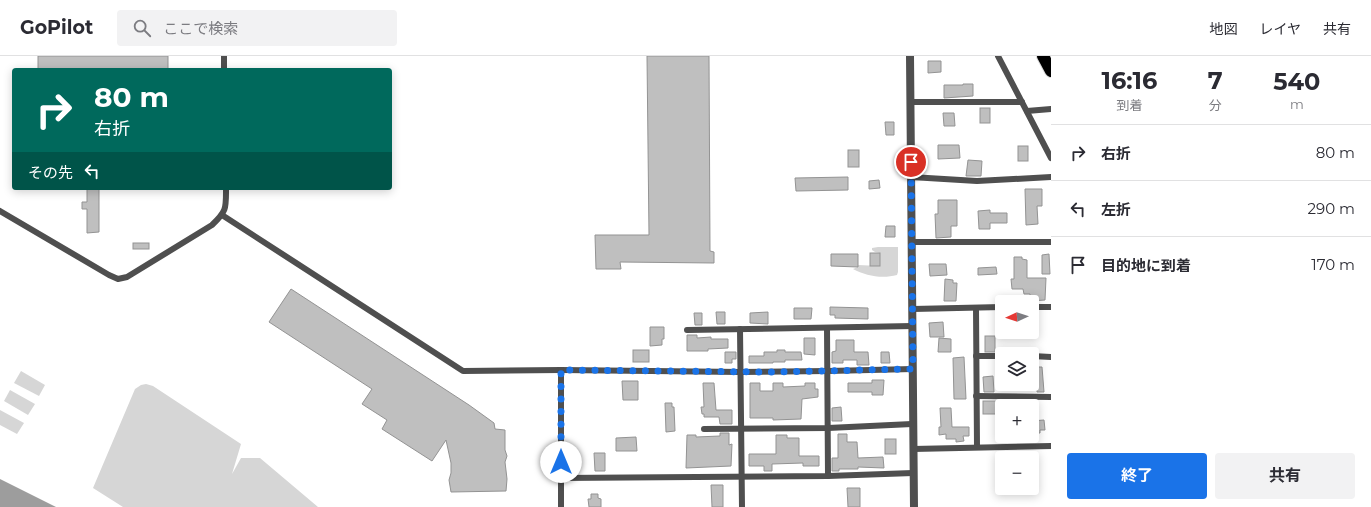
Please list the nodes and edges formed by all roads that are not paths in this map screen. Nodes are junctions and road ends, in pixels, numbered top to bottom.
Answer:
1 (224, 56) edge
2 (910, 56) edge
3 (998, 56) edge
4 (1043, 56) edge
5 (224, 68) edge
6 (1051, 71) edge
7 (911, 102) junction
8 (1022, 102) junction
9 (1051, 109) edge
10 (1026, 111) junction
11 (1051, 158) edge
12 (911, 177) junction
13 (1051, 177) edge
14 (226, 190) edge
15 (0, 211) edge
16 (222, 216) junction
17 (912, 242) junction
18 (1051, 242) edge
19 (1051, 306) edge
20 (995, 307) edge
21 (1039, 307) edge
22 (976, 308) junction
23 (912, 309) junction
24 (913, 326) junction
25 (827, 328) junction
26 (740, 329) junction
27 (687, 330) dead end
28 (976, 356) junction
29 (995, 356) edge
30 (1039, 356) edge
31 (1051, 356) edge
32 (913, 369) junction
33 (561, 370) junction
34 (828, 371) junction
35 (741, 372) junction
36 (976, 396) junction
37 (1051, 397) edge
38 (912, 424) junction
39 (828, 428) junction
40 (704, 429) dead end
41 (741, 429) junction
42 (1051, 446) edge
43 (977, 447) junction
44 (913, 449) junction
45 (914, 473) junction
46 (828, 476) junction
47 (741, 477) junction
48 (560, 478) junction
49 (561, 507) edge
50 (742, 507) edge
51 (914, 507) edge

1 - 5 street
2 - 7 street
3 - 8 street
4 - 6 highway
7 - 8 street
7 - 12 street
8 - 10 street
9 - 10 street
10 - 11 street
12 - 13 street
12 - 17 street
14 - 16 street
15 - 16 street
16 - 33 street
17 - 18 street
17 - 23 street
19 - 21 street
20 - 22 street
22 - 23 street
22 - 28 street
23 - 24 street
24 - 25 street
24 - 32 street
25 - 26 street
25 - 34 street
26 - 27 street
26 - 35 street
28 - 29 street
28 - 36 street
30 - 31 street
32 - 34 street
32 - 38 street
33 - 35 street
33 - 48 street
34 - 35 street
34 - 39 street
35 - 41 street
36 - 37 street
36 - 43 street
38 - 39 street
38 - 44 street
39 - 41 street
39 - 46 street
40 - 41 street
41 - 47 street
42 - 43 street
43 - 44 street
44 - 45 street
45 - 46 street
45 - 51 street
46 - 47 street
47 - 48 street
47 - 50 street
48 - 49 street

